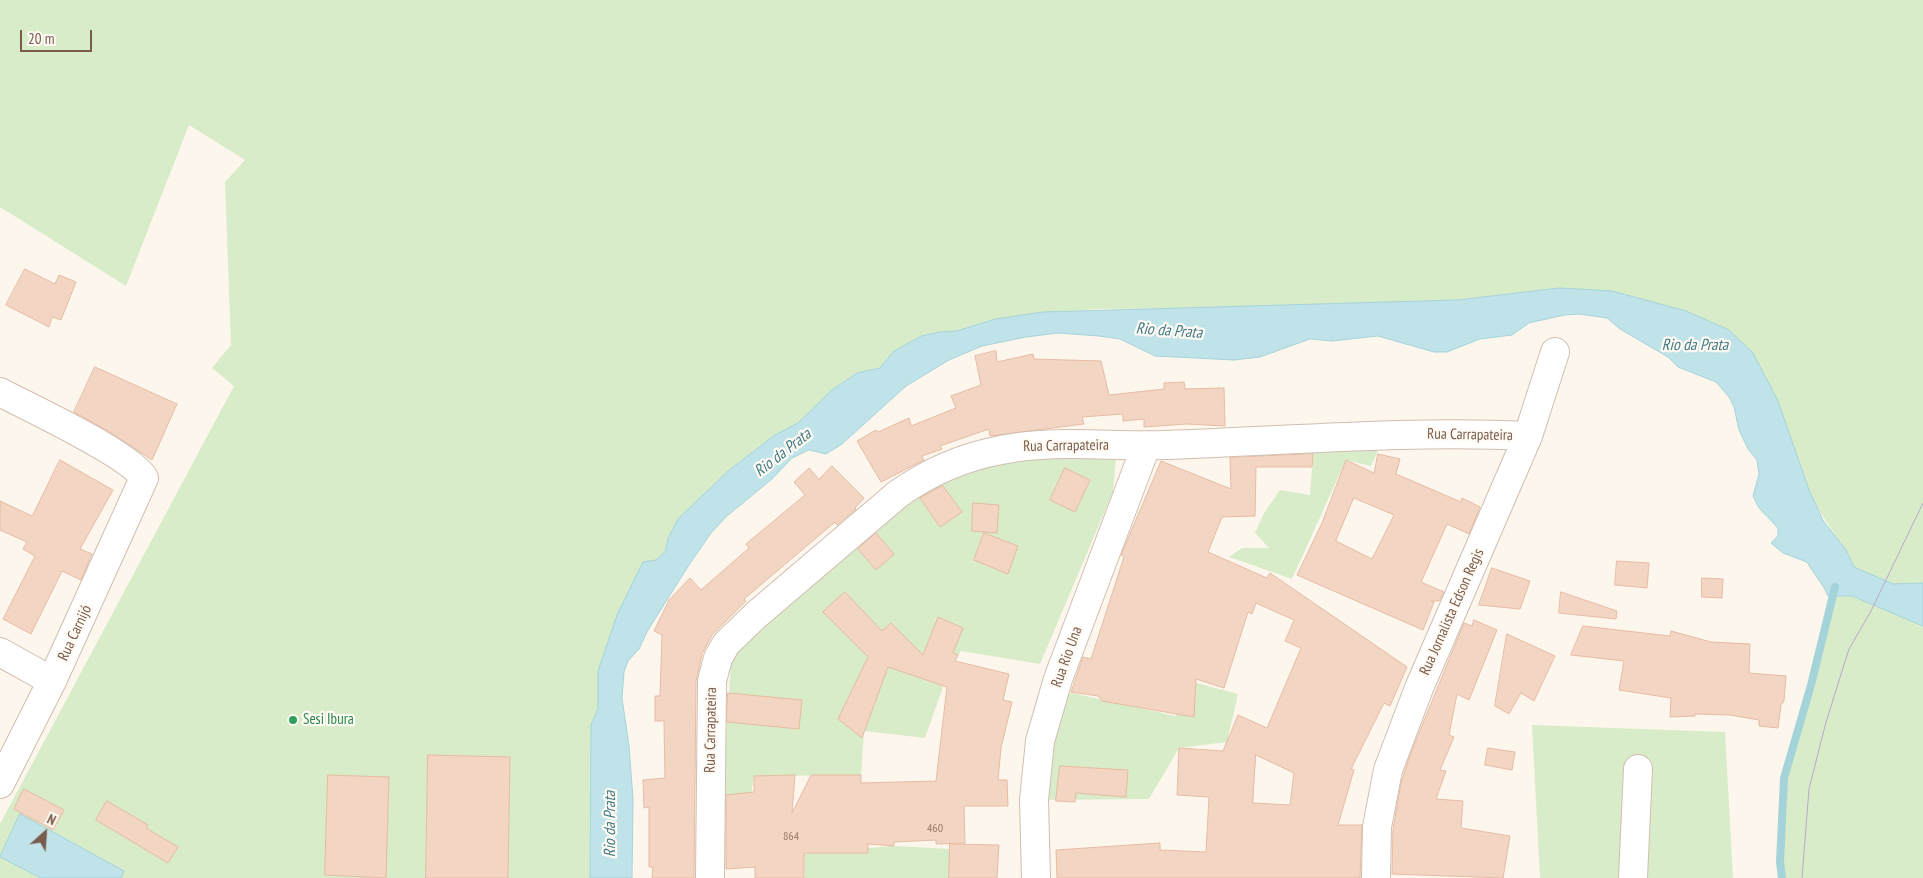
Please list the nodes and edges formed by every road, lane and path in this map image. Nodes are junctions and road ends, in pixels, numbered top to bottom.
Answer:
1 (1556, 352) dead end
2 (0, 392) edge
3 (1528, 436) junction
4 (1146, 446) junction
5 (0, 652) edge
6 (52, 681) junction
7 (1638, 769) dead end
8 (0, 784) edge
9 (710, 878) edge
10 (1036, 878) edge
11 (1376, 878) edge
12 (1632, 878) edge

1 - 3 street, Rua Jornalista Edson Regis
2 - 6 street, Rua Carnijó
3 - 4 street, Rua Carrapateira
3 - 11 street, Rua Jornalista Edson Regis
4 - 9 street, Rua Carrapateira
4 - 10 street, Rua Rio Una
5 - 6 street
6 - 8 street, Rua Carnijó
7 - 12 street

